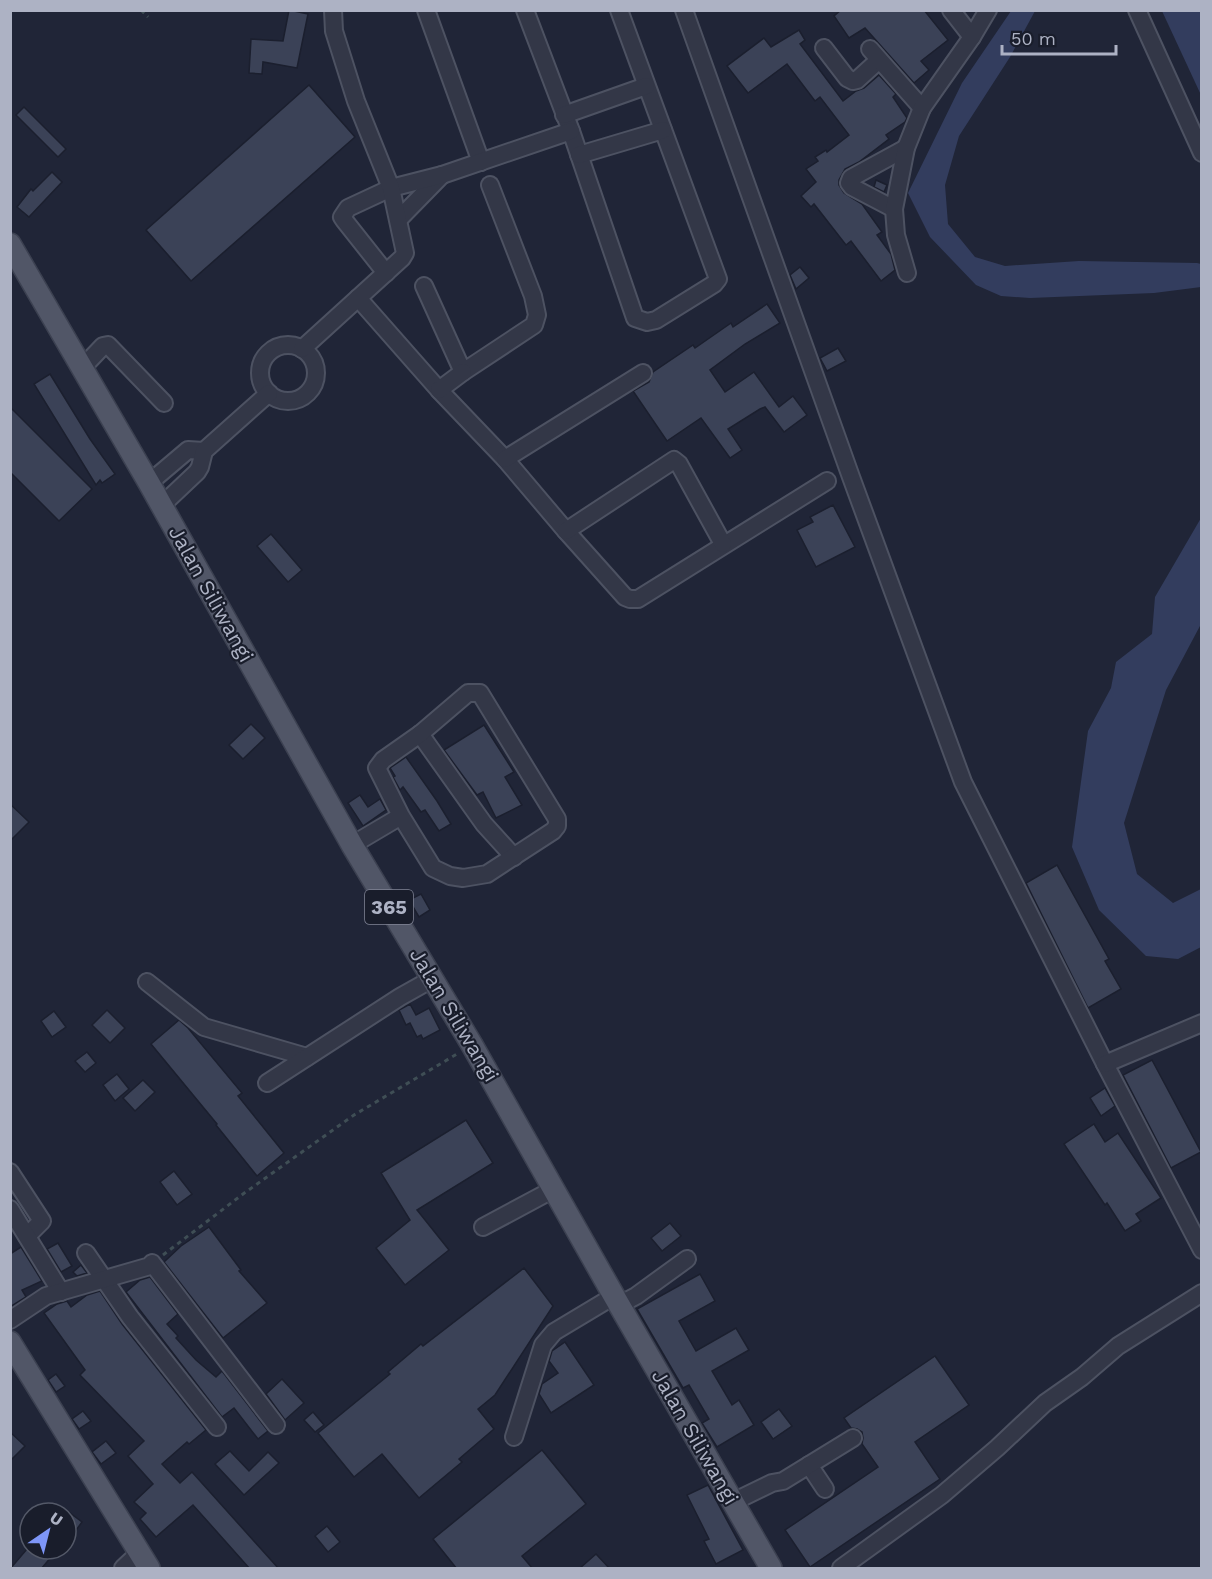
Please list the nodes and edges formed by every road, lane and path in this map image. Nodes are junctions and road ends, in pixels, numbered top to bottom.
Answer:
1 (141, 10) edge
2 (333, 10) edge
3 (426, 10) edge
4 (525, 10) edge
5 (619, 10) edge
6 (684, 10) edge
7 (951, 10) edge
8 (988, 10) edge
9 (1137, 10) edge
10 (148, 17) dead end
11 (972, 38) junction
12 (824, 48) dead end
13 (646, 86) junction
14 (922, 108) junction
15 (564, 115) junction
16 (663, 130) junction
17 (571, 131) junction
18 (906, 148) junction
19 (1202, 153) edge
20 (579, 155) junction
21 (482, 162) junction
22 (442, 175) junction
23 (490, 185) dead end
24 (391, 188) junction
25 (894, 209) junction
26 (399, 219) junction
27 (12, 253) edge
28 (386, 273) junction
29 (907, 273) dead end
30 (424, 286) dead end
31 (358, 298) junction
32 (302, 349) junction
33 (83, 367) junction
34 (463, 372) junction
35 (643, 373) dead end
36 (439, 390) junction
37 (269, 393) junction
38 (164, 403) dead end
39 (204, 451) junction
40 (505, 459) junction
41 (827, 481) dead end
42 (149, 483) junction
43 (161, 506) junction
44 (566, 531) junction
45 (723, 544) junction
46 (420, 735) junction
47 (401, 816) junction
48 (352, 844) junction
49 (514, 857) junction
50 (432, 979) junction
51 (147, 982) dead end
52 (1202, 1023) edge
53 (472, 1045) junction
54 (307, 1058) junction
55 (1105, 1065) junction
56 (267, 1083) dead end
57 (10, 1172) edge
58 (554, 1189) junction
59 (10, 1209) edge
60 (483, 1227) dead end
61 (27, 1236) junction
62 (1202, 1250) edge
63 (86, 1253) dead end
64 (687, 1259) dead end
65 (152, 1263) junction
66 (106, 1280) junction
67 (61, 1292) junction
68 (1202, 1293) edge
69 (616, 1300) junction
70 (10, 1320) edge
71 (10, 1342) edge
72 (276, 1425) dead end
73 (217, 1428) dead end
74 (514, 1437) dead end
75 (853, 1438) dead end
76 (809, 1465) junction
77 (825, 1489) dead end
78 (733, 1502) junction
79 (145, 1561) edge
80 (123, 1569) edge
81 (771, 1569) edge
82 (841, 1569) edge

1 - 10 path
2 - 24 street
3 - 21 street
4 - 15 street
5 - 13 street
6 - 55 street
7 - 11 street
8 - 11 street
9 - 19 street
11 - 14 street
12 - 14 street
13 - 15 street
13 - 16 street
14 - 18 street
15 - 17 street
16 - 20 street
16 - 20 street
17 - 20 street
17 - 21 street
18 - 25 street
18 - 25 street
21 - 22 street
22 - 24 street
22 - 26 street
23 - 34 street
24 - 26 street
24 - 28 street
25 - 29 street
26 - 28 street
27 - 33 main road, Jalan Siliwangi / 365
28 - 31 street
30 - 34 street
31 - 32 street
31 - 36 street
32 - 37 street
32 - 37 street
33 - 38 street
33 - 42 main road, Jalan Siliwangi / 365
34 - 36 street
35 - 40 street
36 - 40 street
37 - 39 street
39 - 42 street
39 - 43 street
40 - 44 street
41 - 45 street
42 - 43 main road, Jalan Siliwangi / 365
43 - 48 main road, Jalan Siliwangi / 365
44 - 45 street
44 - 45 street
46 - 47 street
46 - 49 street
46 - 49 street
47 - 48 street
47 - 49 street
48 - 50 main road, Jalan Siliwangi / 365
50 - 53 main road, Jalan Siliwangi / 365
50 - 54 street
51 - 54 street
52 - 55 street
53 - 58 main road, Jalan Siliwangi / 365
53 - 65 path
54 - 56 street
55 - 62 street
57 - 61 street
58 - 60 street
58 - 69 main road, Jalan Siliwangi / 365
59 - 61 street
61 - 67 street
63 - 66 street
64 - 69 street
65 - 66 street
65 - 72 street
66 - 67 street
66 - 73 street
67 - 70 street
68 - 82 street
69 - 74 street
69 - 78 main road, Jalan Siliwangi / 365
71 - 79 main road
75 - 76 street
76 - 77 street
76 - 78 street
78 - 81 main road, Jalan Siliwangi / 365
79 - 80 street

